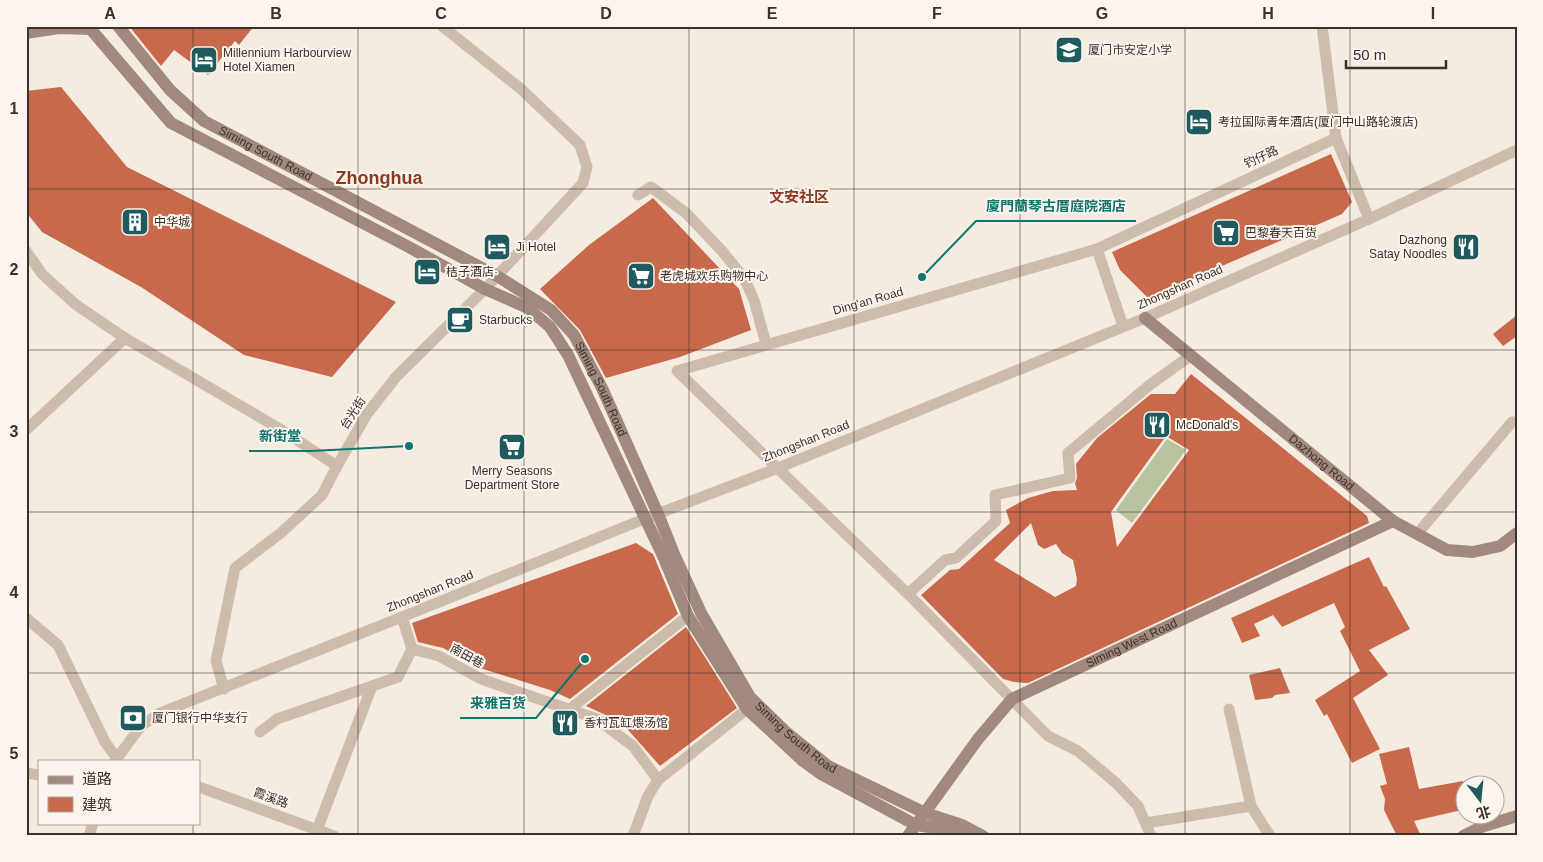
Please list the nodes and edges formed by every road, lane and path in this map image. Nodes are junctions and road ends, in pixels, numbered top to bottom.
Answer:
1 (118, 26) edge
2 (442, 26) edge
3 (1322, 26) edge
4 (89, 28) edge
5 (26, 33) edge
6 (1336, 138) junction
7 (1517, 150) edge
8 (638, 194) dead end
9 (1369, 219) junction
10 (1097, 249) junction
11 (26, 251) edge
12 (497, 276) junction
13 (485, 289) junction
14 (1145, 318) junction
15 (1123, 326) junction
16 (125, 338) junction
17 (766, 344) junction
18 (1190, 356) junction
19 (1517, 422) edge
20 (26, 430) edge
21 (337, 466) junction
22 (778, 468) junction
23 (658, 514) junction
24 (644, 518) junction
25 (1393, 521) junction
26 (1418, 533) junction
27 (1517, 533) edge
28 (908, 594) junction
29 (688, 616) junction
30 (402, 617) junction
31 (26, 618) edge
32 (412, 649) junction
33 (372, 686) junction
34 (224, 689) junction
35 (1012, 699) junction
36 (570, 708) junction
37 (747, 709) junction
38 (1229, 709) dead end
39 (260, 732) dead end
40 (119, 760) edge
41 (658, 780) junction
42 (200, 787) edge
43 (1251, 806) junction
44 (925, 813) junction
45 (1517, 816) edge
46 (1146, 823) junction
47 (93, 824) edge
48 (916, 825) junction
49 (317, 830) junction
50 (89, 836) edge
51 (334, 836) edge
52 (633, 836) edge
53 (908, 836) edge
54 (961, 836) edge
55 (983, 836) edge
56 (1151, 836) edge
57 (1270, 836) edge
58 (1463, 836) edge

1 - 12 main road, Siming South Road
2 - 12 street, 台光街
3 - 6 street
4 - 5 main road
4 - 13 main road, Siming South Road
6 - 9 street
6 - 10 street, 钓仔路
7 - 9 street, Zhongshan Road
8 - 17 street
9 - 14 street, Zhongshan Road
10 - 15 street
10 - 17 street, Ding'an Road
11 - 16 street
12 - 13 street, 台光街
12 - 23 main road, Siming South Road
13 - 21 street, 台光街
13 - 24 main road, Siming South Road
14 - 15 street, Zhongshan Road
14 - 18 main road, Dazhong Road
15 - 22 street, Zhongshan Road
16 - 20 street
16 - 21 street
17 - 22 street, Ding'an Road
18 - 25 main road, Dazhong Road
18 - 28 street
19 - 26 street
21 - 34 street, 台光街
22 - 23 street, Zhongshan Road
22 - 28 street
23 - 24 street, Zhongshan Road
23 - 44 main road, Siming South Road
24 - 29 main road, Siming South Road
24 - 30 street, Zhongshan Road
25 - 26 main road, Dazhong Road
25 - 35 main road, Siming West Road
26 - 27 main road, Dazhong Road
28 - 35 street
29 - 36 street
29 - 37 main road, Siming South Road
30 - 32 street
30 - 34 street, Zhongshan Road
31 - 40 street
32 - 33 street
32 - 36 street, 南田巷
33 - 39 street
33 - 49 street
34 - 40 street, Zhongshan Road
35 - 44 main road, Siming West Road
35 - 46 street
36 - 41 street, 南田巷
37 - 41 street
37 - 48 main road, Siming South Road
38 - 43 street
41 - 52 street
42 - 49 street, 霞溪路
43 - 46 street
43 - 57 street
44 - 48 main road, Siming West Road
44 - 55 main road, Siming South Road
45 - 58 main road
46 - 56 street
47 - 50 street
48 - 53 main road, Siming West Road
48 - 54 main road, Siming South Road
49 - 51 street, 霞溪路

